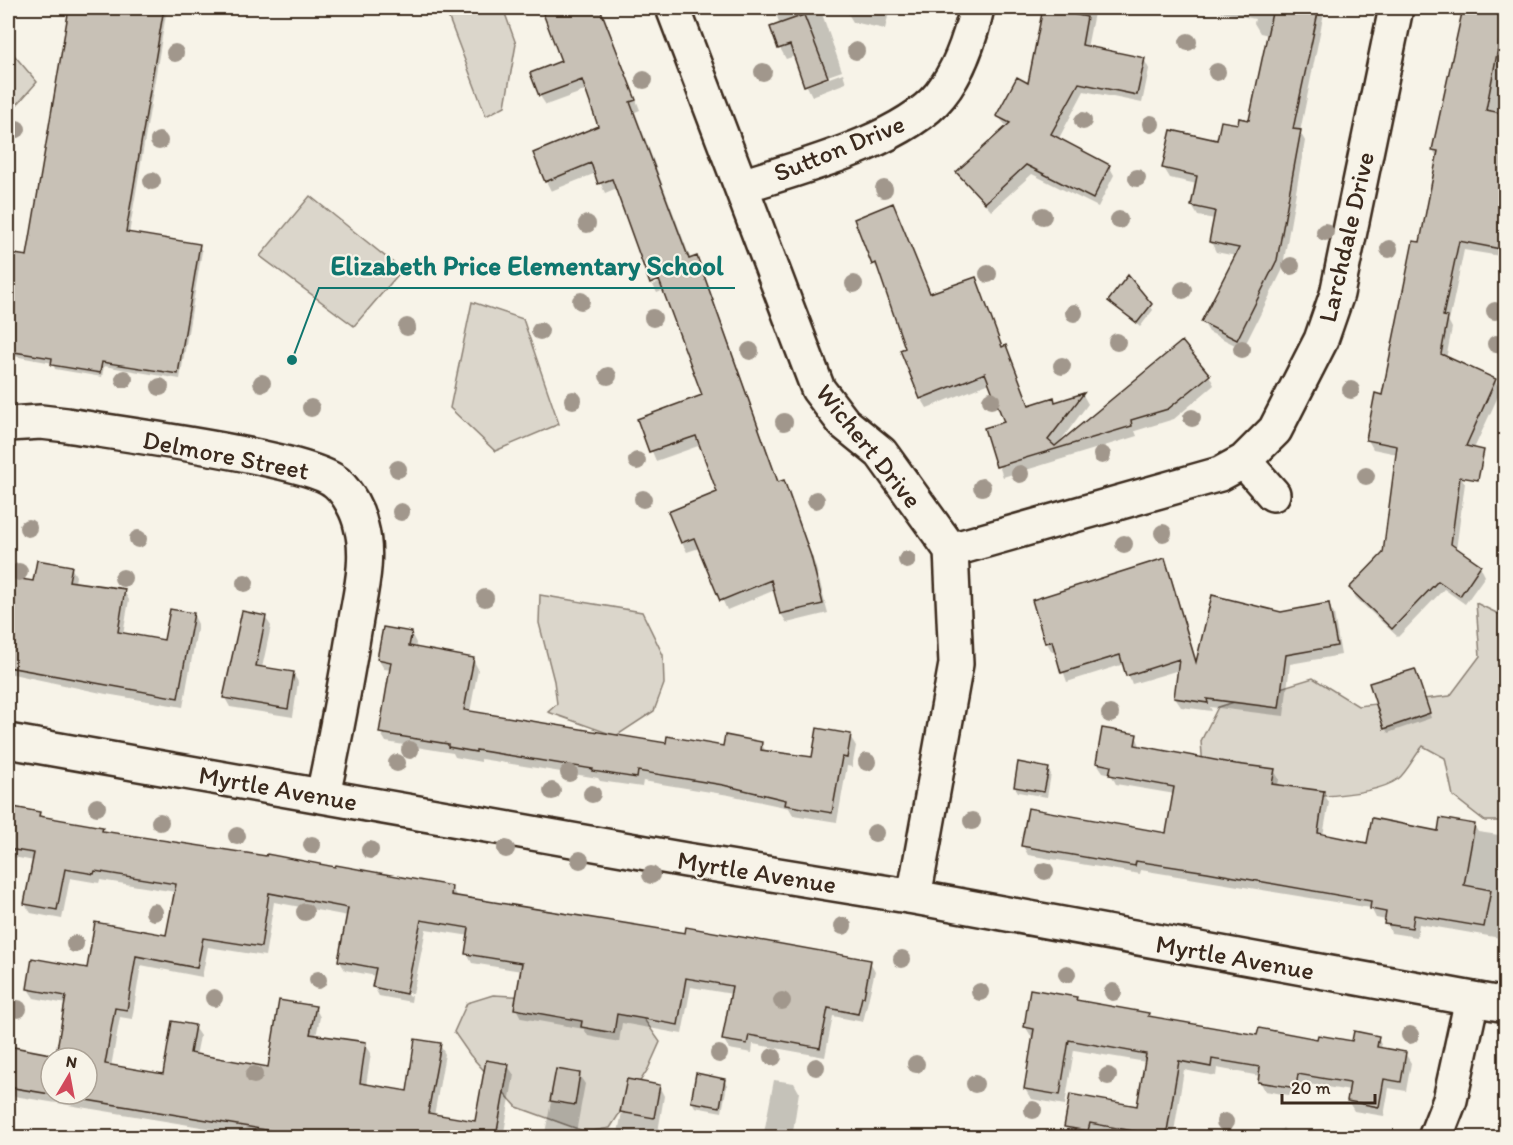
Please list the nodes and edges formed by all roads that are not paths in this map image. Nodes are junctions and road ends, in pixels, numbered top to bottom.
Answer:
1 (673, 8) edge
2 (977, 8) edge
3 (1396, 8) edge
4 (742, 186) junction
5 (8, 424) edge
6 (1244, 461) junction
7 (1273, 494) dead end
8 (951, 549) junction
9 (8, 741) edge
10 (323, 795) junction
11 (914, 897) junction
12 (1472, 999) junction
13 (1506, 1005) edge
14 (1435, 1137) edge

1 - 4 street, Wichert Drive
2 - 4 street, Sutton Drive
3 - 6 street, Larchdale Drive
4 - 8 street, Wichert Drive
5 - 10 street, Delmore Street
6 - 7 street
6 - 8 street, Larchdale Drive
8 - 11 street
9 - 10 street, Myrtle Avenue
10 - 11 street, Myrtle Avenue
11 - 12 street, Myrtle Avenue
12 - 13 street, Myrtle Avenue
12 - 14 street

